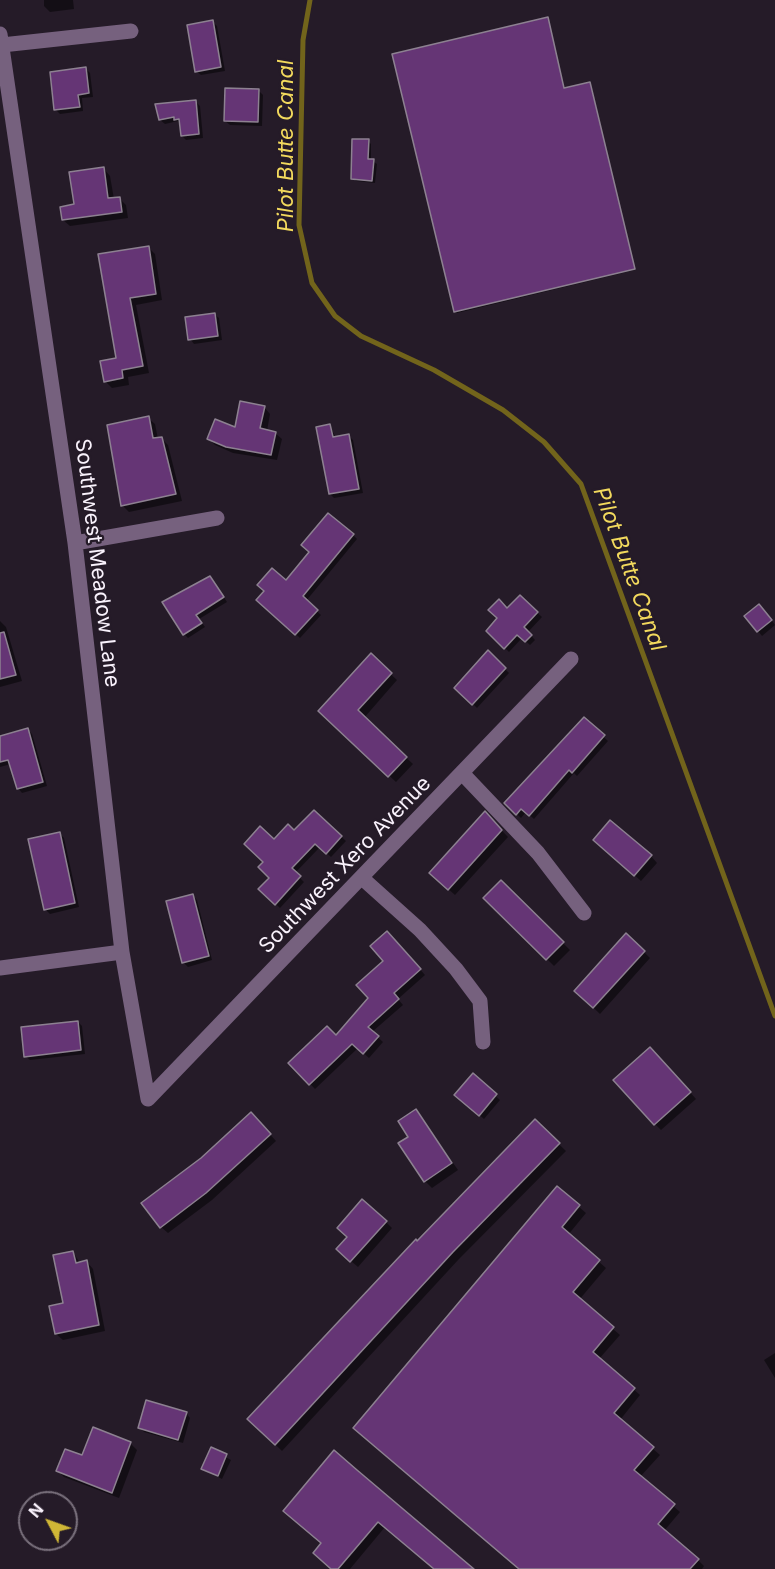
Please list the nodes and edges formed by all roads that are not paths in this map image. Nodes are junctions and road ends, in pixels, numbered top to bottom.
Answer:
1 (131, 31) dead end
2 (1, 40) edge
3 (217, 519) dead end
4 (75, 543) junction
5 (572, 659) dead end
6 (462, 773) junction
7 (362, 879) junction
8 (584, 913) dead end
9 (122, 952) junction
10 (0, 968) edge
11 (483, 1042) dead end
12 (148, 1099) joint

1 - 2 street
2 - 4 street, Southwest Meadow Lane
3 - 4 street
4 - 9 street, Southwest Meadow Lane
5 - 6 street, Southwest Xero Avenue
6 - 7 street, Southwest Xero Avenue
6 - 8 street
7 - 11 street
7 - 12 street, Southwest Xero Avenue
9 - 10 street
9 - 12 street, Southwest Meadow Lane

